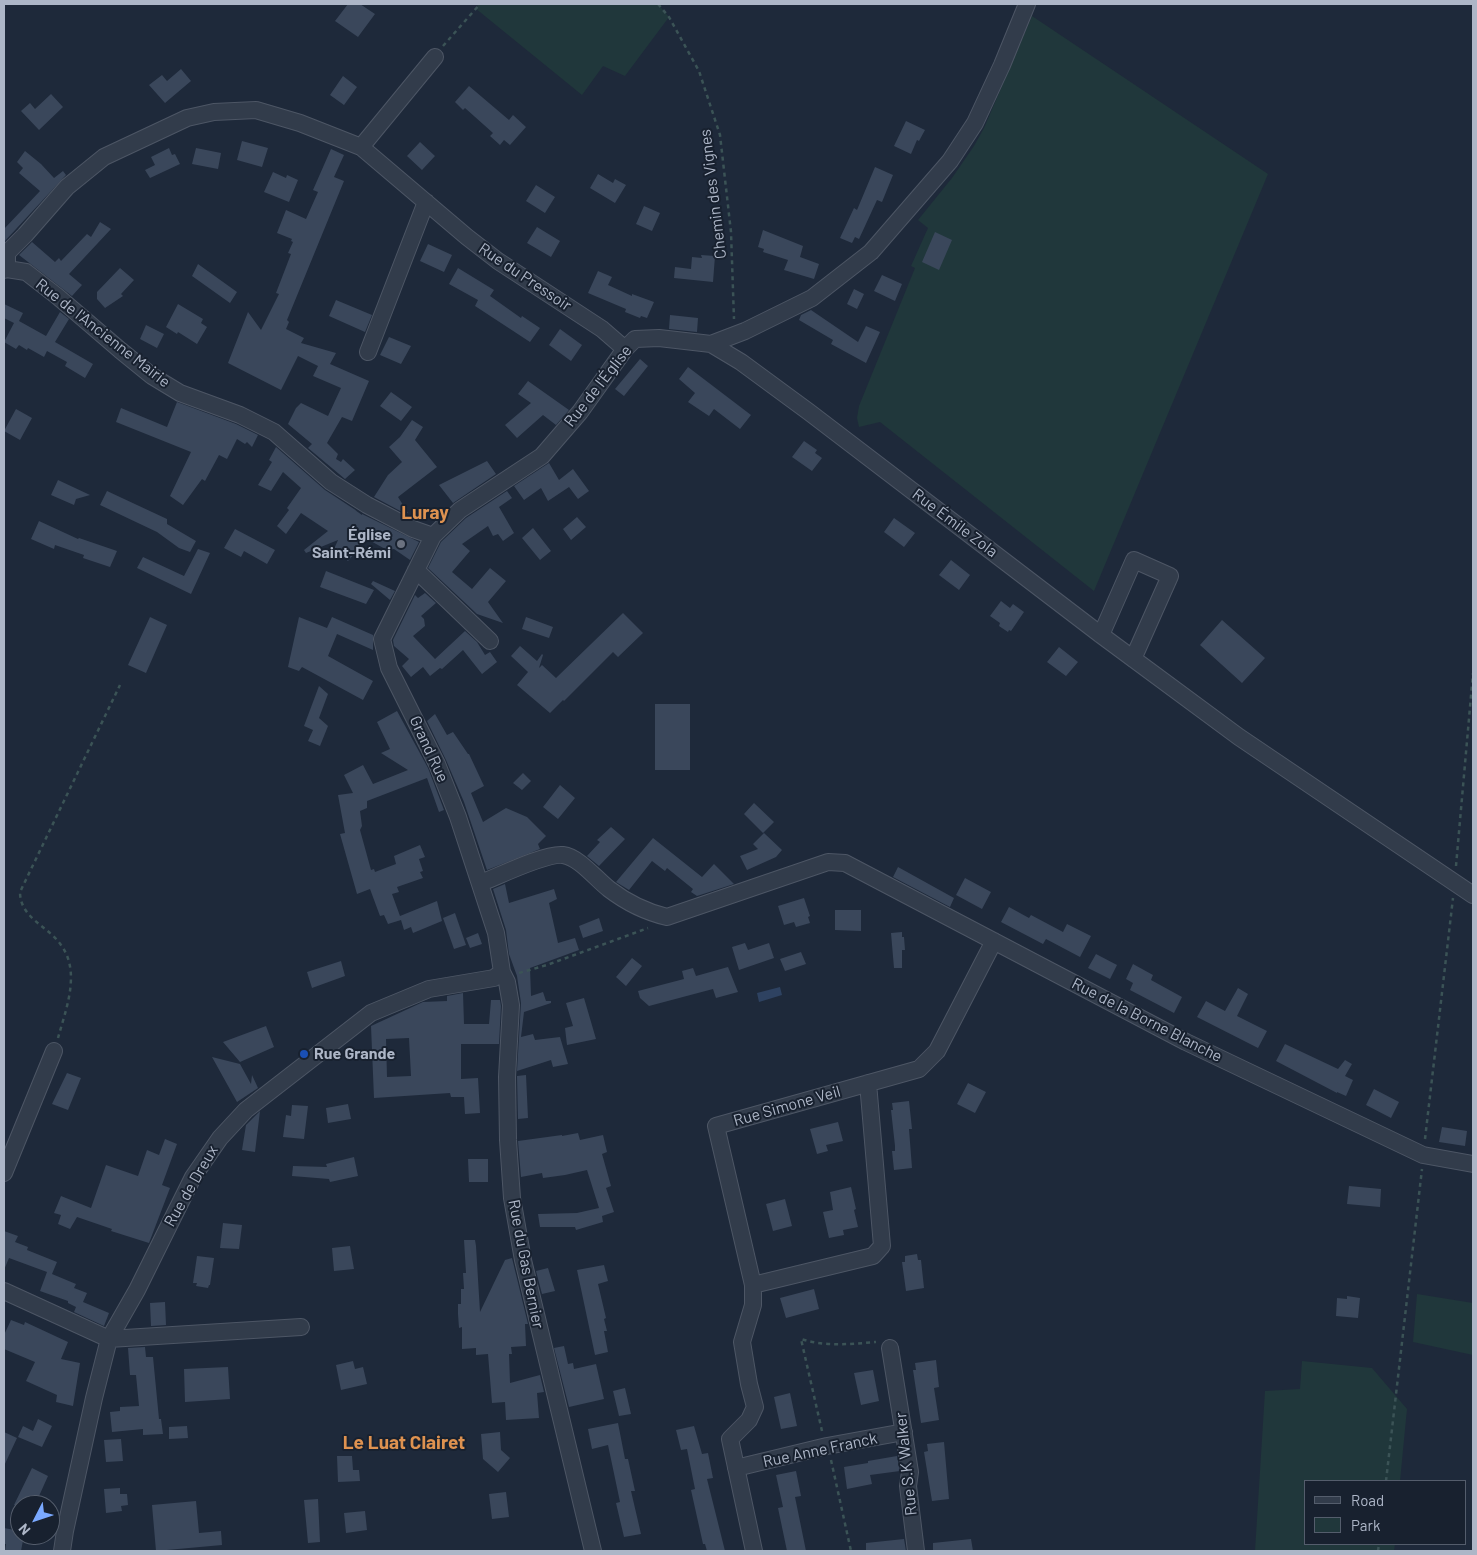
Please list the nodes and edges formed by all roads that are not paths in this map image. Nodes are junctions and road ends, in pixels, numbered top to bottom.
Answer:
1 (1027, 4) edge
2 (434, 57) road end
3 (361, 147) junction
4 (426, 202) junction
5 (5, 260) edge
6 (711, 344) junction
7 (625, 349) junction
8 (368, 352) dead end
9 (809, 412) joint
10 (433, 536) junction
11 (416, 570) junction
12 (1100, 635) junction
13 (490, 641) dead end
14 (1133, 659) junction
15 (480, 883) junction
16 (1473, 895) edge
17 (994, 941) junction
18 (502, 972) junction
19 (54, 1051) road end
20 (868, 1083) junction
21 (1473, 1164) edge
22 (4, 1172) edge
23 (753, 1285) junction
24 (4, 1291) edge
25 (301, 1327) dead end
26 (109, 1339) junction
27 (890, 1348) road end
28 (904, 1432) junction
29 (736, 1468) junction
30 (62, 1551) edge
31 (593, 1551) edge
32 (754, 1551) edge
33 (916, 1551) edge

1 - 6 street
2 - 3 street
3 - 4 street, Rue du Pressoir
3 - 5 street, Rue du Pressoir
4 - 7 street, Rue du Pressoir
4 - 8 street
5 - 10 street, Rue de l'Ancienne Mairie
6 - 7 street, Rue de l'Église
6 - 9 street, Rue de l'Église
7 - 10 street, Rue de l'Église
9 - 12 street, Rue Émile Zola
10 - 11 street, Grand Rue
11 - 13 street
11 - 15 street, Grand Rue
12 - 14 street, Rue Émile Zola
12 - 14 street
14 - 16 street, Rue Émile Zola
15 - 17 street, Rue de la Borne Blanche
15 - 18 street, Grand Rue
17 - 20 street, Rue Simone Veil
17 - 21 street, Rue de la Borne Blanche
18 - 26 street, Rue de Dreux
18 - 31 street, Rue du Gas Bernier
19 - 22 street
20 - 23 street
20 - 23 street, Rue Simone Veil
23 - 29 street, Rue Simone Veil
24 - 26 street
25 - 26 street
26 - 30 street, Rue de Dreux
27 - 28 street, Rue S.K Walker
28 - 29 street, Rue Anne Franck
28 - 33 street, Rue S.K Walker
29 - 32 street

